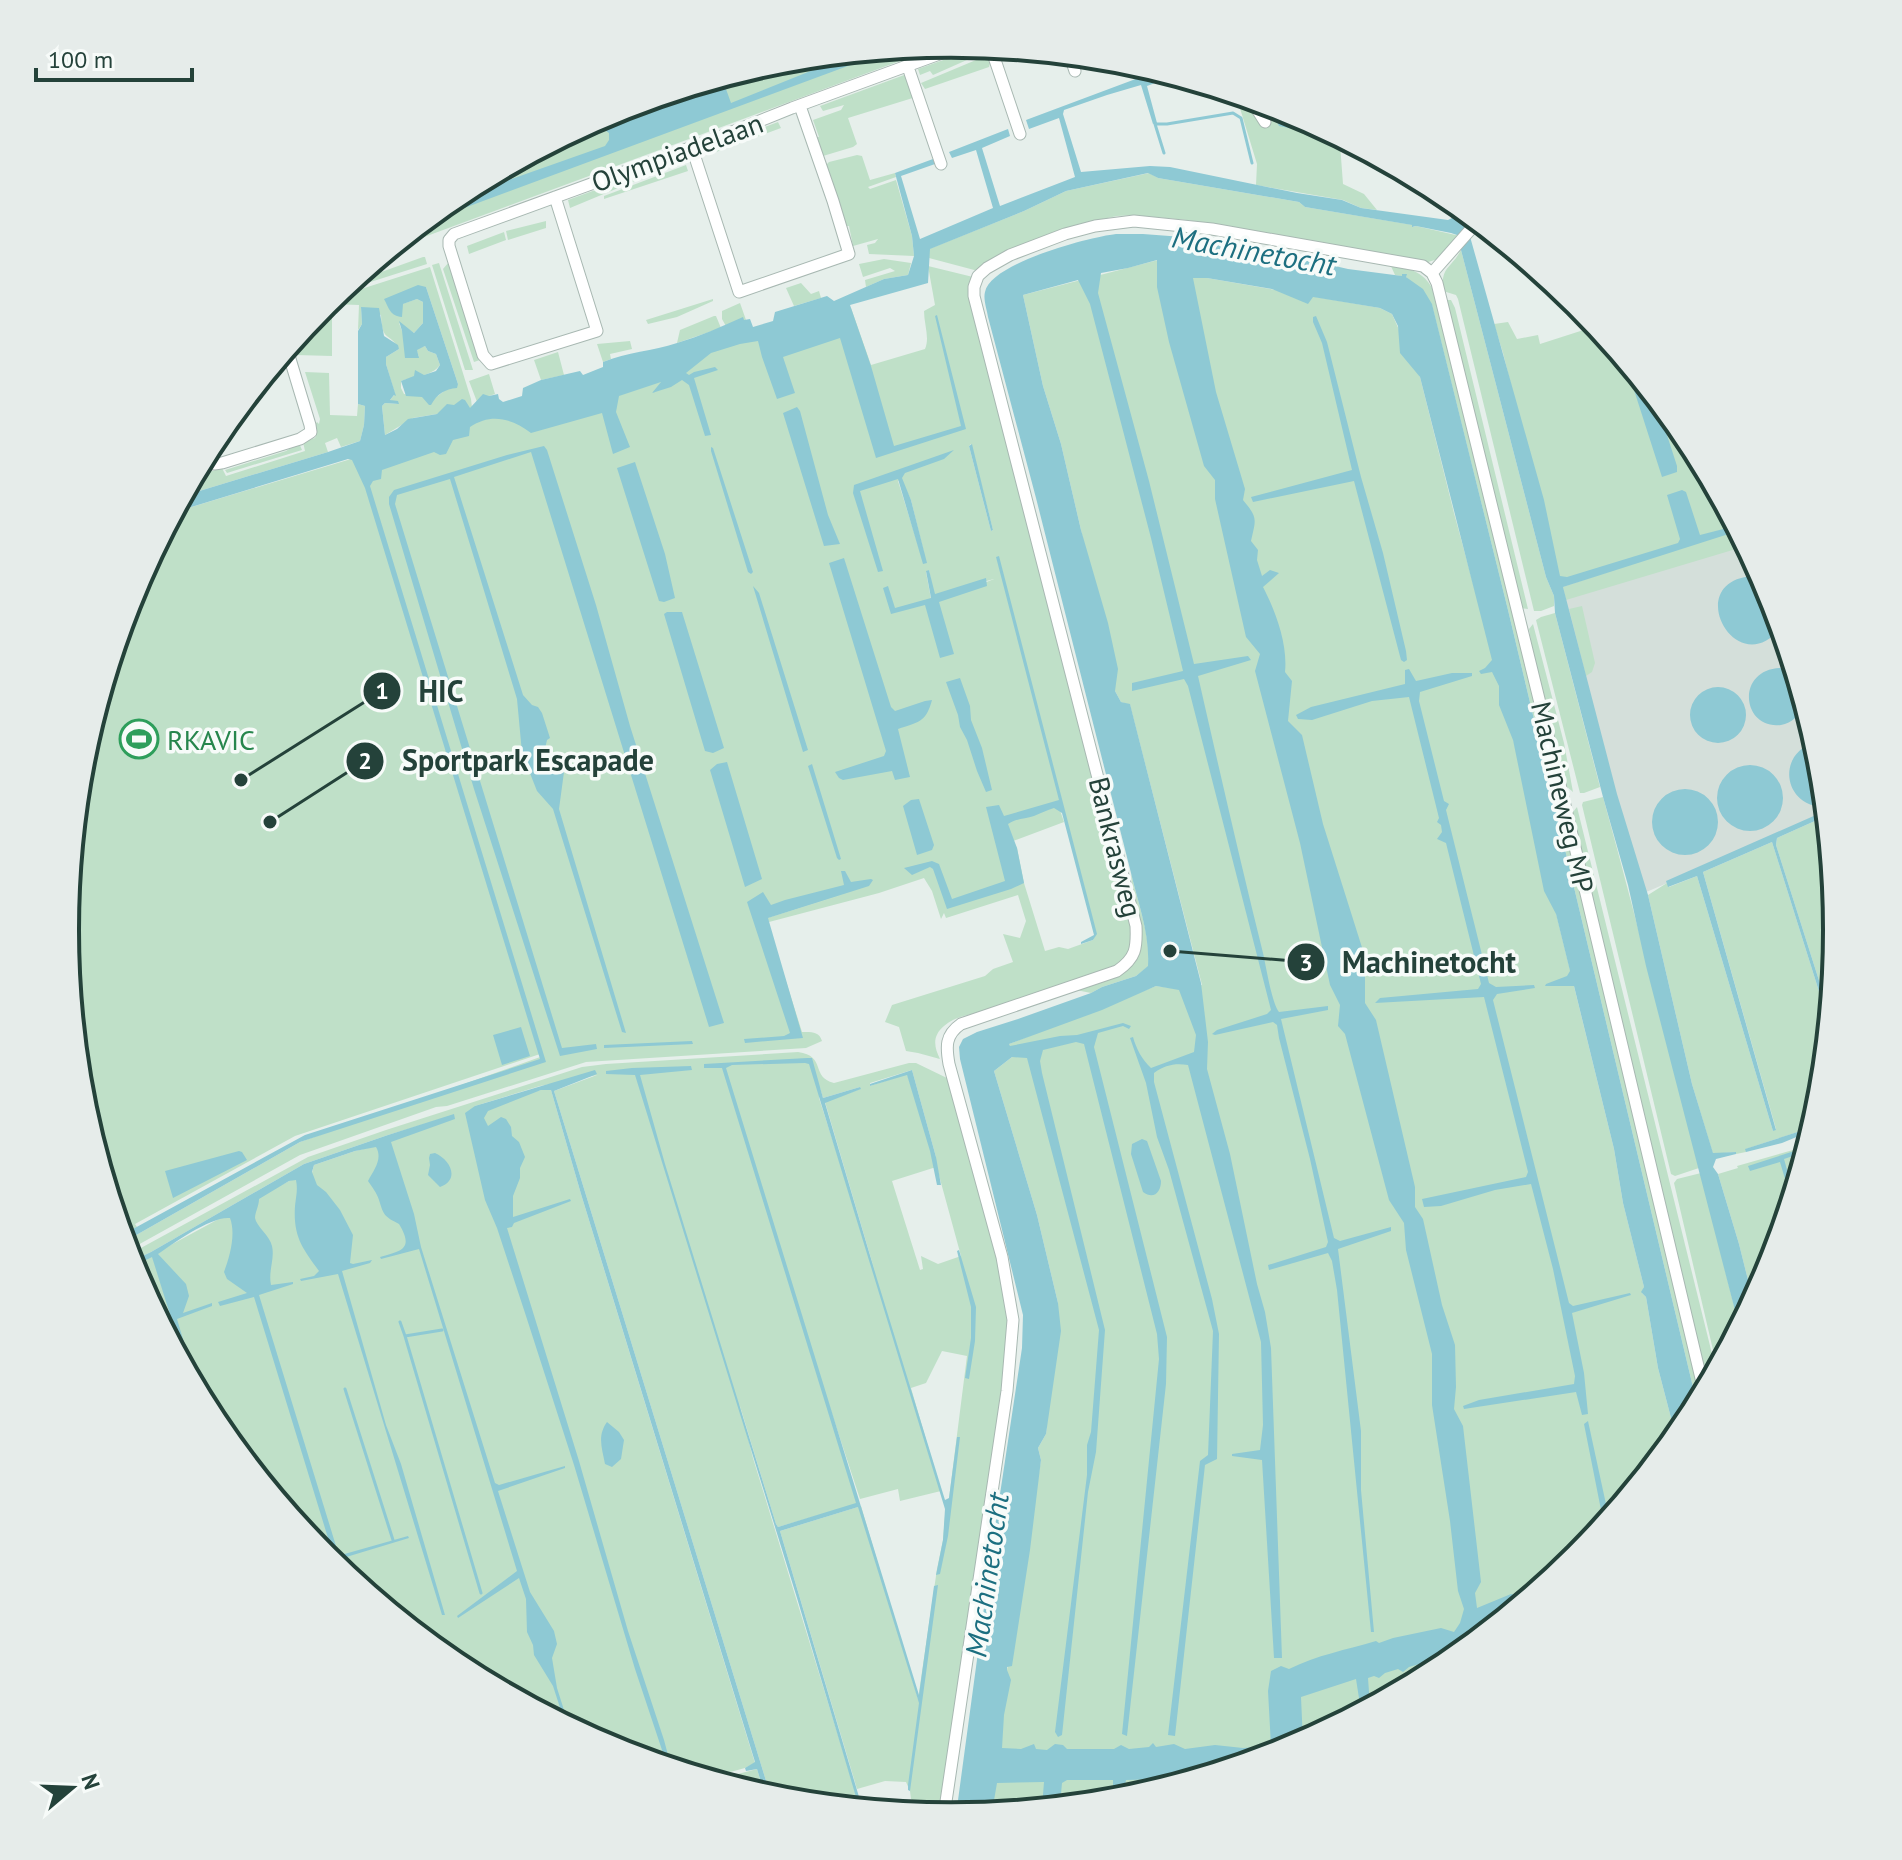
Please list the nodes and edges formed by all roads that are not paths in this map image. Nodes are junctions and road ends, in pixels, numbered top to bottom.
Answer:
1 (929, 59) edge
2 (995, 60) edge
3 (908, 67) junction
4 (1074, 67) edge
5 (1075, 71) dead end
6 (800, 106) junction
7 (1260, 115) edge
8 (1265, 122) dead end
9 (1020, 134) dead end
10 (692, 148) junction
11 (941, 164) dead end
12 (555, 197) junction
13 (1469, 229) edge
14 (1432, 273) junction
15 (290, 361) edge
16 (214, 465) edge
17 (1700, 1375) edge
18 (946, 1802) edge

1 - 3 street, Olympiadelaan
2 - 9 street
3 - 6 street, Olympiadelaan
3 - 11 street
4 - 5 street
6 - 10 street, Olympiadelaan
6 - 10 street
7 - 8 street
10 - 12 street, Olympiadelaan
12 - 12 street, Olympiadelaan
13 - 14 street
14 - 17 street, Machineweg MP
14 - 18 street, Bankrasweg
15 - 16 street

